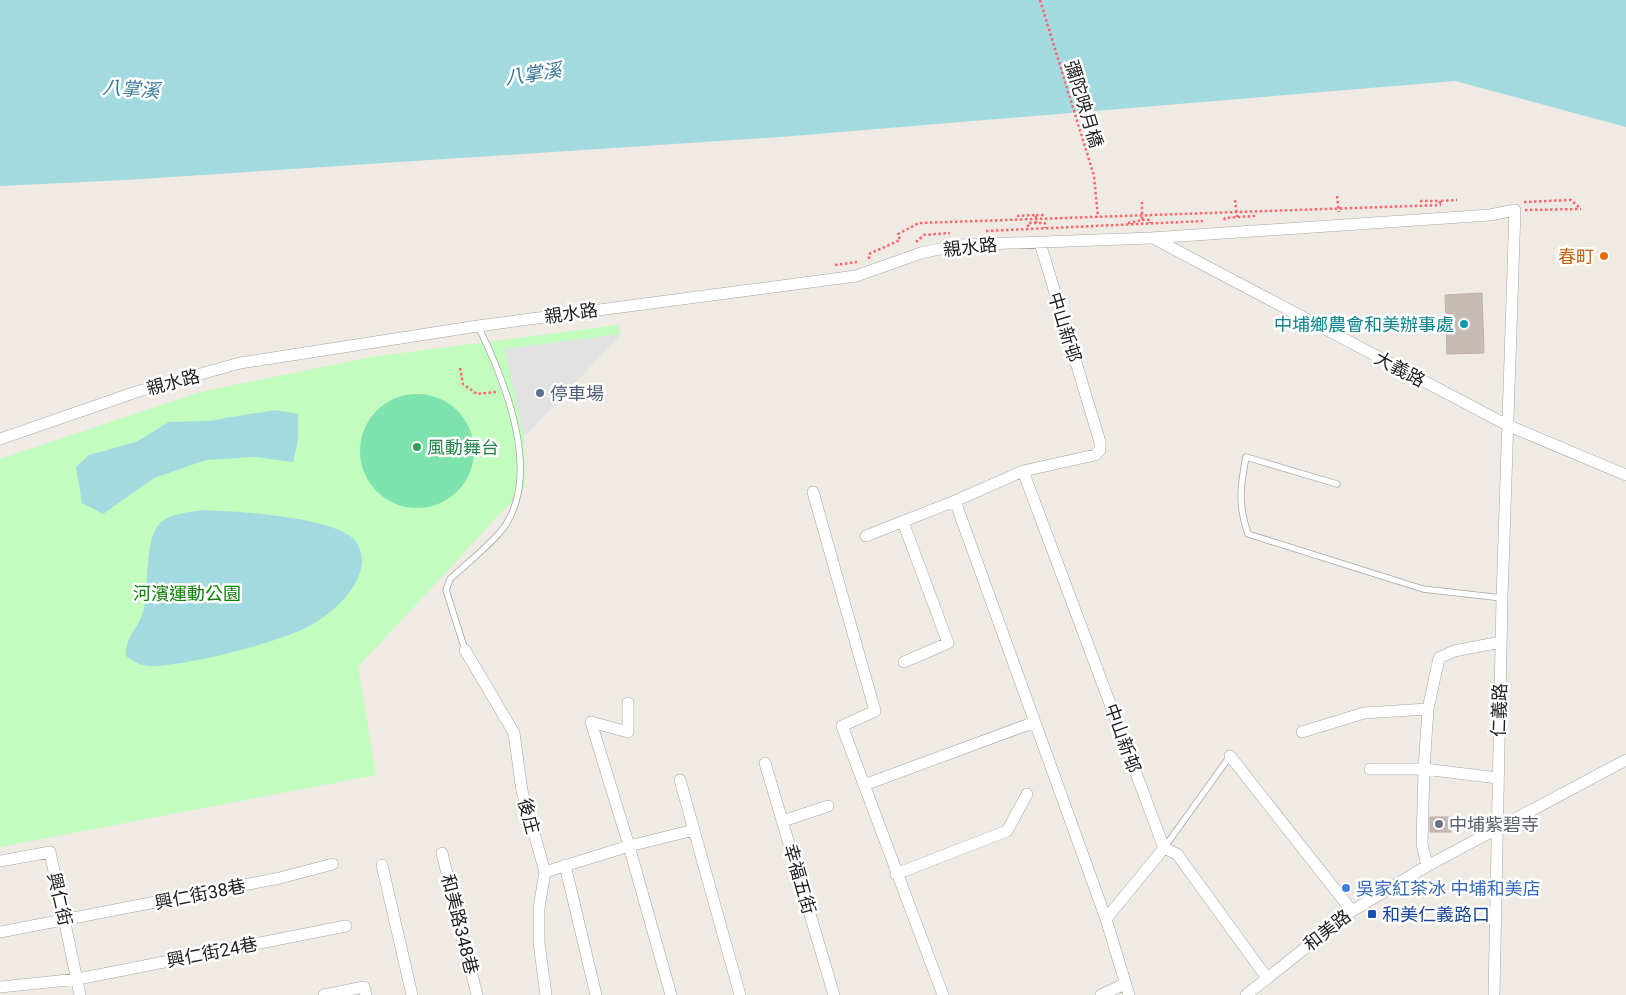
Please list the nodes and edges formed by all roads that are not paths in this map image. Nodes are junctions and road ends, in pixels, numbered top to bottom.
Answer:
1 (1515, 206) joint
2 (1151, 238) junction
3 (1040, 243) junction
4 (478, 326) junction
5 (1507, 425) junction
6 (0, 439) edge
7 (1023, 472) junction
8 (1626, 475) edge
9 (1337, 484) dead end
10 (813, 492) dead end
11 (955, 501) junction
12 (902, 522) junction
13 (866, 536) dead end
14 (1502, 598) junction
15 (1501, 642) junction
16 (465, 650) joint
17 (904, 662) dead end
18 (628, 703) dead end
19 (1428, 709) junction
20 (1035, 722) junction
21 (1302, 732) dead end
22 (1230, 756) joint
23 (1626, 760) edge
24 (766, 763) dead end
25 (1370, 769) dead end
26 (1424, 770) junction
27 (1498, 778) junction
28 (680, 780) dead end
29 (864, 785) junction
30 (1027, 794) dead end
31 (828, 806) dead end
32 (783, 821) junction
33 (694, 830) junction
34 (1497, 830) junction
35 (629, 846) junction
36 (1164, 848) junction
37 (442, 853) dead end
38 (0, 861) edge
39 (333, 864) dead end
40 (565, 865) junction
41 (382, 866) dead end
42 (1428, 866) junction
43 (545, 872) junction
44 (896, 874) junction
45 (1352, 911) junction
46 (1106, 919) junction
47 (66, 920) junction
48 (346, 926) dead end
49 (0, 932) edge
50 (1267, 978) junction
51 (78, 979) junction
52 (0, 987) edge
53 (1127, 990) edge
54 (80, 995) edge
55 (324, 995) edge
56 (366, 995) edge
57 (412, 995) edge
58 (478, 995) edge
59 (546, 995) edge
60 (596, 995) edge
61 (671, 995) edge
62 (740, 995) edge
63 (834, 995) edge
64 (943, 995) edge
65 (1101, 995) edge
66 (1246, 995) edge
67 (1494, 995) edge

1 - 2 street, 親水路
1 - 5 street, 仁義路
2 - 3 street, 親水路
2 - 5 street, 大義路
3 - 4 street, 親水路
3 - 7 street, 中山新邨
4 - 6 street, 親水路
4 - 16 lane
5 - 8 street, 大義路
5 - 14 street, 仁義路
7 - 11 street, 中山新邨
7 - 36 street, 中山新邨
9 - 14 lane
10 - 29 street
11 - 12 street, 中山新邨
11 - 20 street
12 - 13 street, 中山新邨
12 - 17 street
14 - 15 street, 仁義路
15 - 19 street
15 - 27 street, 仁義路
16 - 43 street, 後庄
18 - 35 street
19 - 21 street
19 - 26 street
20 - 29 street
20 - 46 street
22 - 36 lane
22 - 45 street
23 - 34 street, 和美路
24 - 32 street, 幸福五街
25 - 26 street
26 - 27 street
26 - 42 street
27 - 34 street, 仁義路
28 - 33 street
29 - 44 street
30 - 44 street
31 - 32 street
32 - 63 street, 幸福五街
33 - 35 street
33 - 62 street
34 - 42 street, 和美路
34 - 67 street, 仁義路
35 - 40 street
35 - 61 street
36 - 46 street
36 - 50 street
37 - 58 street, 和美路348巷
38 - 47 street, 興仁街
39 - 47 street, 興仁街38巷
40 - 43 street
40 - 60 street
41 - 57 street
42 - 45 street, 和美路
43 - 59 street, 後庄
44 - 64 street
45 - 50 street, 和美路
46 - 53 street
47 - 49 street, 興仁街38巷
47 - 51 street, 興仁街
48 - 51 street, 興仁街24巷
50 - 66 street, 和美路
51 - 52 street, 興仁街24巷
51 - 54 street, 興仁街
53 - 65 street
55 - 56 street

